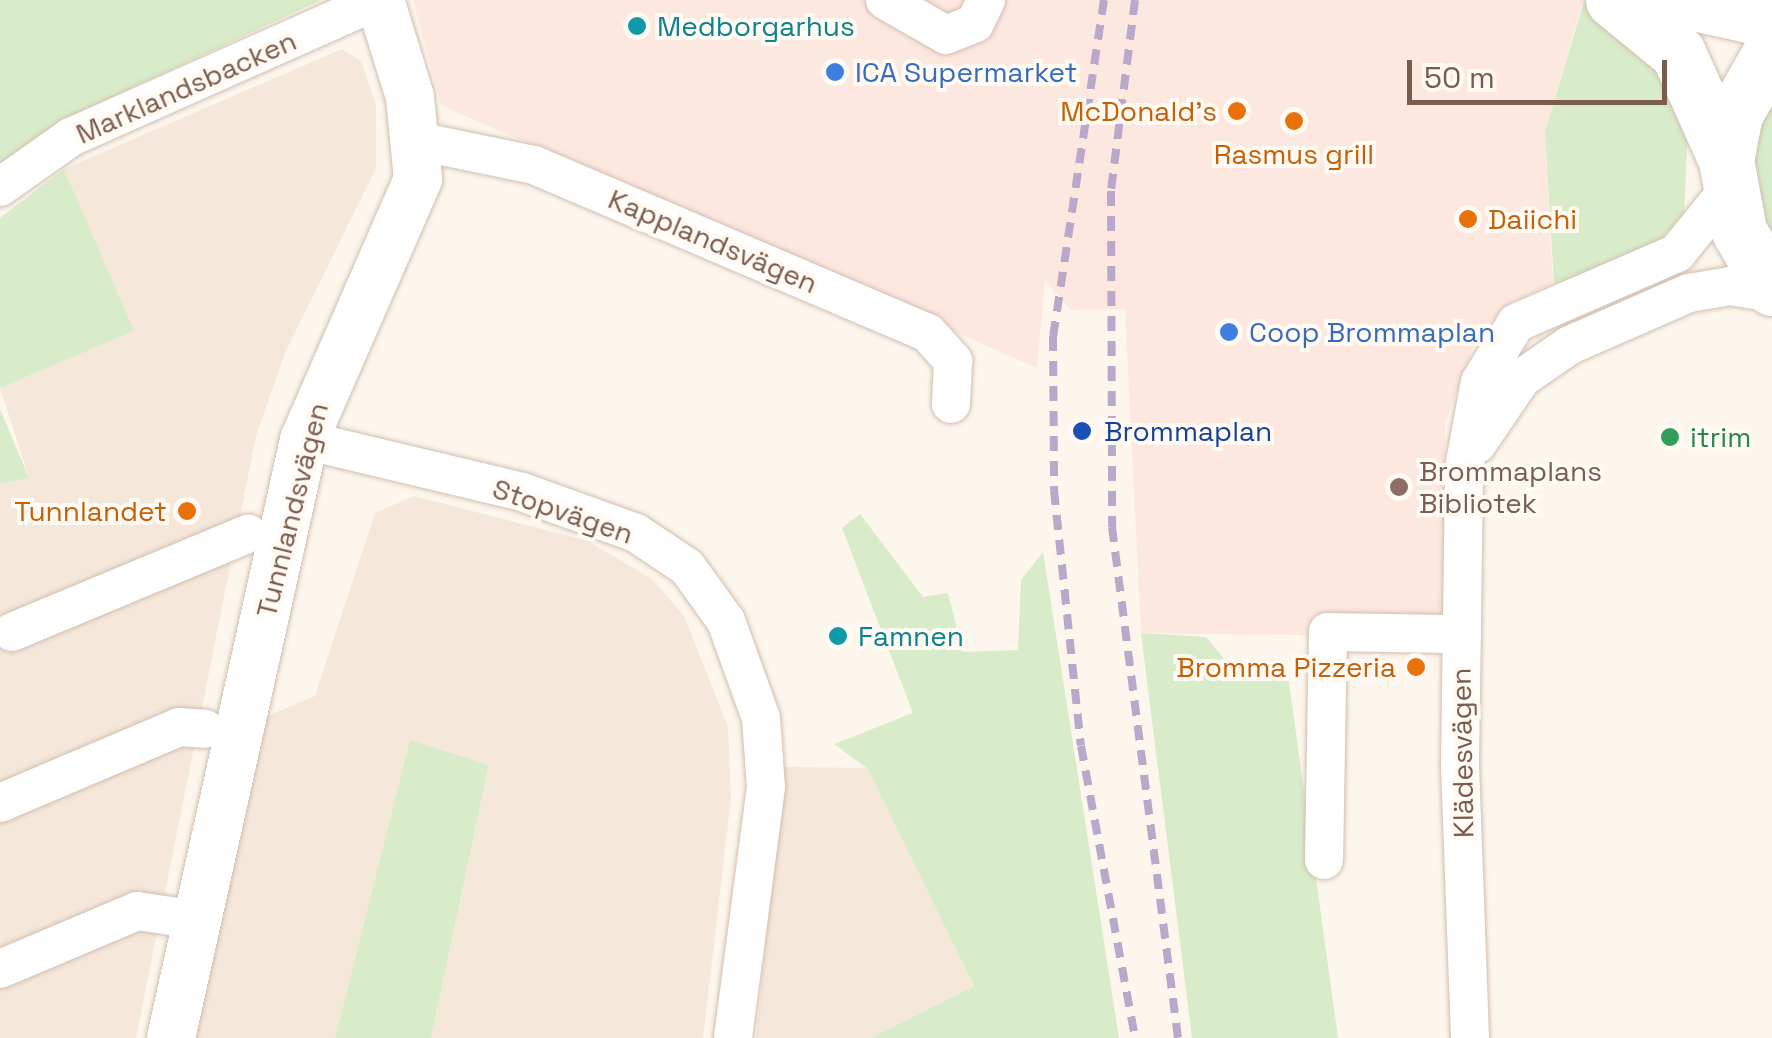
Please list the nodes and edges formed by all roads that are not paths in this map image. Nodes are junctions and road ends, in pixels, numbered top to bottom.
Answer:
1 (379, 0) edge
2 (885, 0) edge
3 (986, 0) edge
4 (1613, 0) edge
5 (1680, 0) edge
6 (1772, 20) edge
7 (1772, 49) edge
8 (417, 141) junction
9 (1727, 175) junction
10 (0, 187) edge
11 (1772, 290) edge
12 (951, 404) dead end
13 (304, 440) junction
14 (1464, 468) junction
15 (248, 534) dead end
16 (12, 632) dead end
17 (1462, 634) junction
18 (205, 729) dead end
19 (0, 803) edge
20 (1324, 860) dead end
21 (198, 920) junction
22 (0, 970) edge
23 (171, 1038) edge
24 (734, 1038) edge
25 (1470, 1038) edge

1 - 8 street, Tunnlandsvägen
1 - 10 street, Marklandsbacken
2 - 3 street
4 - 9 main road
5 - 6 main road
7 - 9 main road
8 - 12 street, Kapplandsvägen
8 - 13 street, Tunnlandsvägen
9 - 11 main road
9 - 14 street, Klädesvägen
11 - 14 street, Klädesvägen
13 - 21 street, Tunnlandsvägen
13 - 24 street, Stopvägen
14 - 17 street, Klädesvägen
15 - 16 street, Tunnlandsvägen
17 - 20 street
17 - 25 street, Klädesvägen
18 - 19 street
21 - 22 street
21 - 23 street, Tunnlandsvägen

